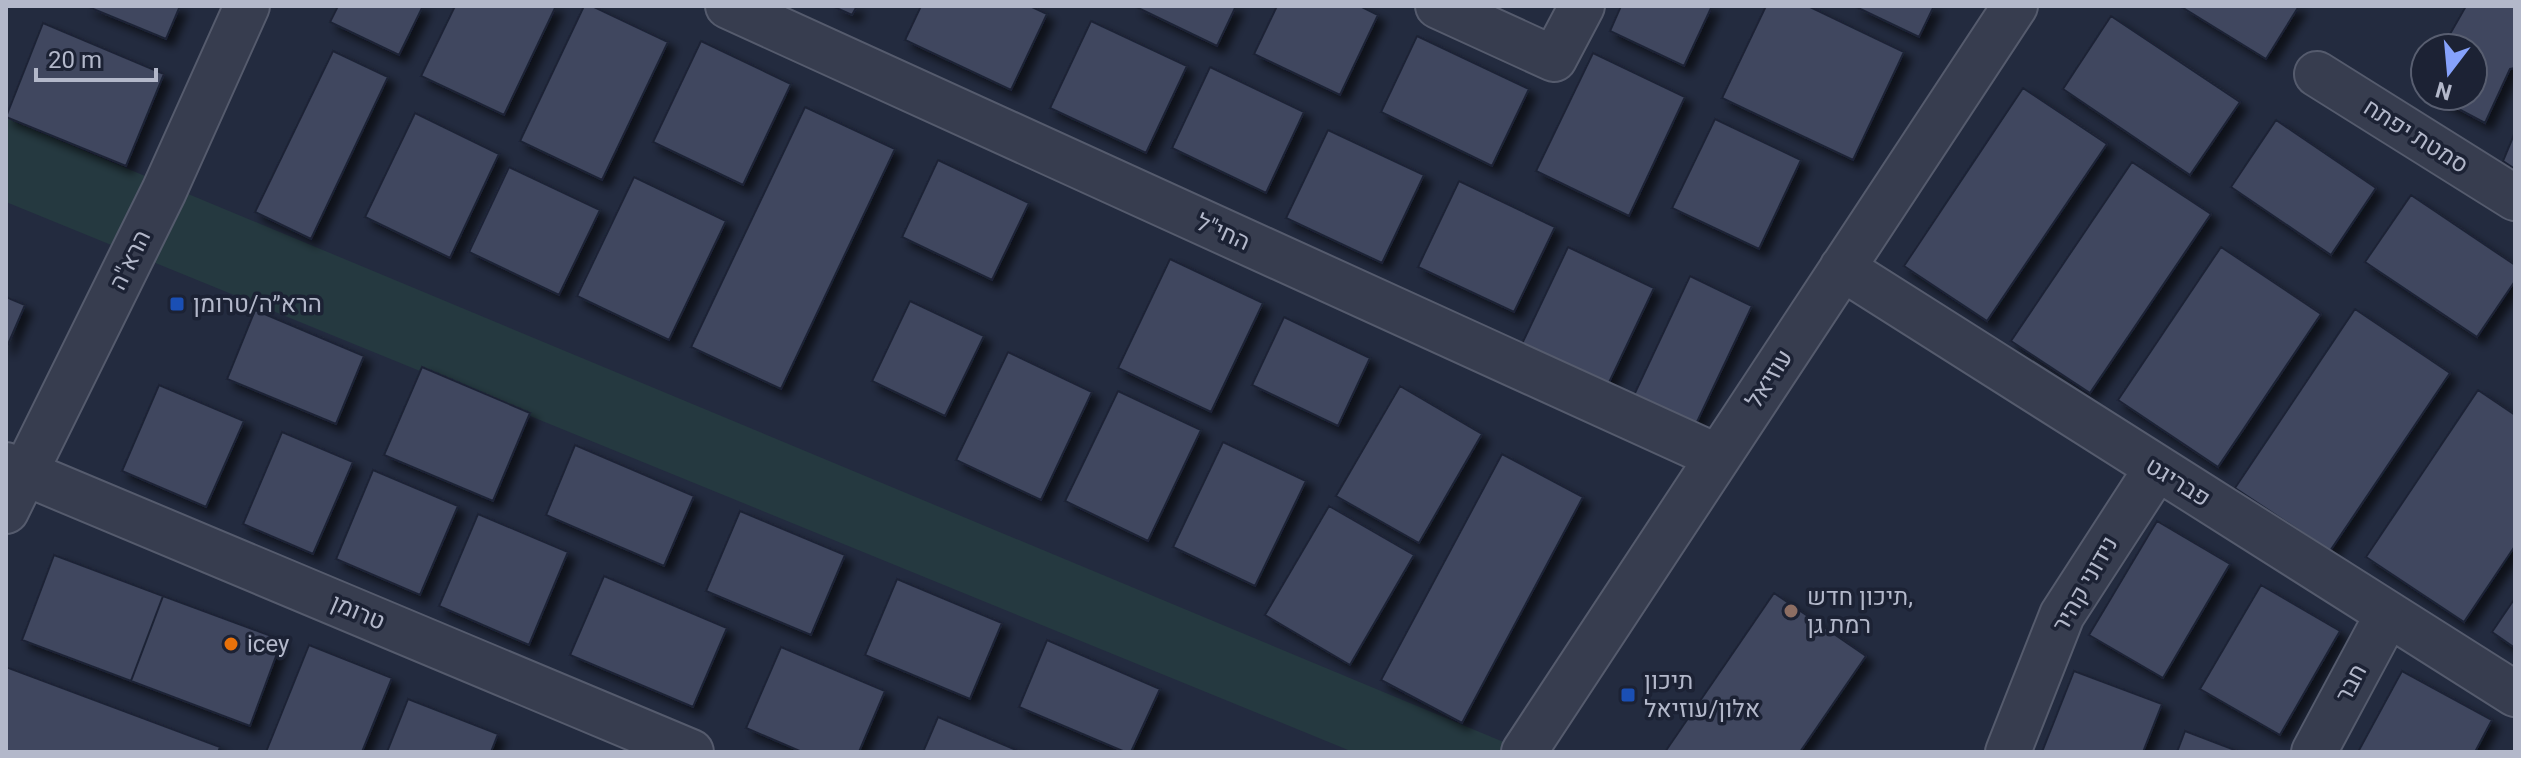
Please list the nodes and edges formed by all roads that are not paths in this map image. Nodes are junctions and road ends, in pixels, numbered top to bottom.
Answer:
1 (247, 6) edge
2 (728, 6) edge
3 (1438, 6) edge
4 (1582, 6) edge
5 (2015, 6) edge
6 (2317, 74) dead end
7 (2515, 198) edge
8 (1842, 268) junction
9 (1718, 457) junction
10 (2157, 468) junction
11 (12, 483) edge
12 (2388, 614) junction
13 (2515, 694) edge
14 (691, 752) edge
15 (1524, 752) edge
16 (2008, 752) edge
17 (2314, 752) edge

1 - 11 street, הרא"ה
2 - 9 street, החי"ל
3 - 4 street
5 - 8 street, עוזיאל
6 - 7 street, סמטת יפתח
8 - 9 street, עוזיאל
8 - 10 street, פבריגט
9 - 15 street, עוזיאל
10 - 12 street, פבריגט
10 - 16 street, נידוני קהיר
11 - 14 street, טרומן
12 - 13 street, פבריגט
12 - 17 street, חבר

